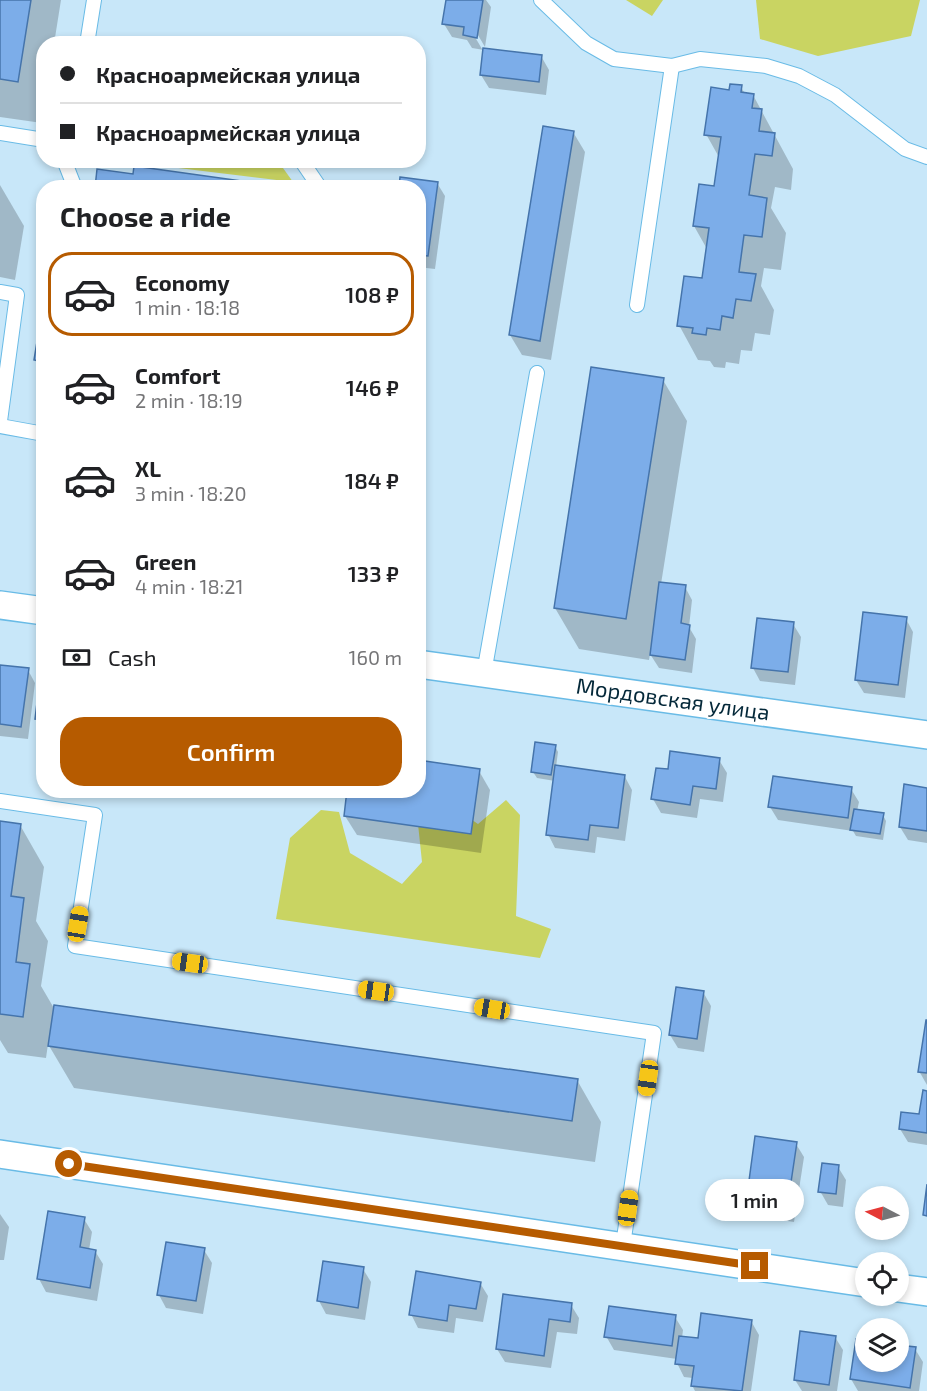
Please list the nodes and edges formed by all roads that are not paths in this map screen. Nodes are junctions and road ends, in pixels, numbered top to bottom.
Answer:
1 (94, 0) edge
2 (541, 0) edge
3 (88, 36) edge
4 (672, 66) junction
5 (0, 133) edge
6 (36, 139) edge
7 (927, 157) edge
8 (0, 292) edge
9 (637, 305) dead end
10 (537, 374) dead end
11 (0, 421) edge
12 (0, 426) edge
13 (36, 433) edge
14 (0, 605) edge
15 (36, 610) edge
16 (426, 665) edge
17 (484, 673) junction
18 (927, 735) edge
19 (0, 801) edge
20 (0, 1154) edge
21 (623, 1245) junction
22 (855, 1281) edge
23 (909, 1290) edge
24 (927, 1292) edge

1 - 3 lane
2 - 4 lane
4 - 7 lane
4 - 9 lane
5 - 6 lane
8 - 11 lane
10 - 17 lane
12 - 13 lane
14 - 15 street
16 - 17 street, Мордовская улица
17 - 18 street, Мордовская улица
19 - 21 lane
20 - 21 street
21 - 22 street
23 - 24 street

